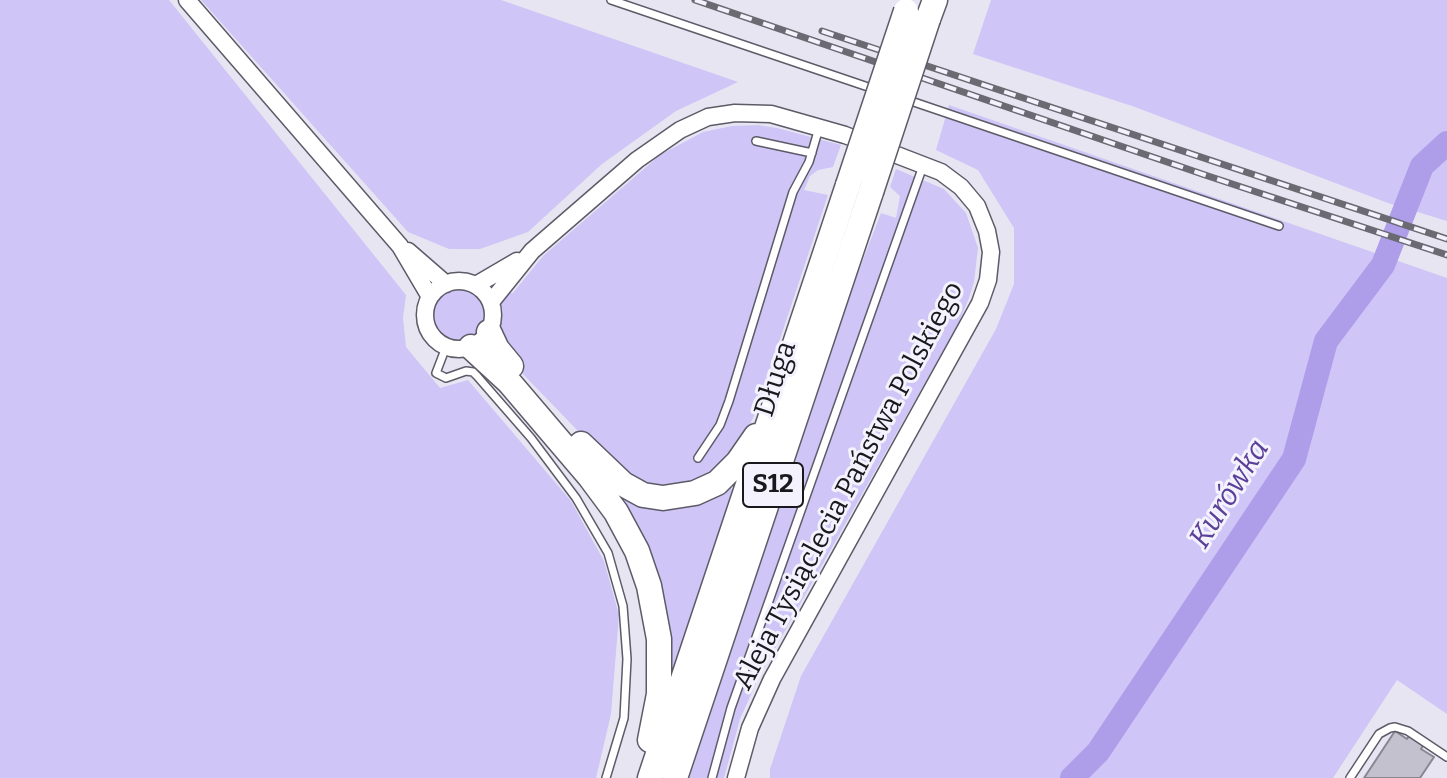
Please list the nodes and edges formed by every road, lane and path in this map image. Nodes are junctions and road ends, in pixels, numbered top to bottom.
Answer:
1 (187, 0) edge
2 (611, 0) edge
3 (920, 8) edge
4 (820, 127) junction
5 (756, 141) dead end
6 (812, 153) junction
7 (923, 164) junction
8 (859, 188) junction
9 (1279, 226) dead end
10 (400, 246) junction
11 (532, 251) junction
12 (446, 284) junction
13 (476, 285) junction
14 (430, 297) junction
15 (491, 302) junction
16 (480, 340) junction
17 (446, 347) junction
18 (774, 407) junction
19 (698, 458) dead end
20 (1447, 757) edge
21 (606, 778) edge
22 (648, 778) edge
23 (675, 778) edge
24 (712, 778) edge
25 (736, 778) edge
26 (1350, 778) edge

1 - 10 street
2 - 9 lane
3 - 8 highway, Długa / S12, bridge
4 - 6 lane
4 - 7 street, Aleja Tysiąclecia Państwa Polskiego
4 - 11 street, Aleja Tysiąclecia Państwa Polskiego
5 - 6 lane
6 - 19 lane
7 - 24 lane
7 - 25 street, Aleja Tysiąclecia Państwa Polskiego
8 - 18 highway, Długa / S12
8 - 23 highway, Długa / S12
10 - 12 street
10 - 14 street
11 - 13 street, Aleja Tysiąclecia Państwa Polskiego
11 - 15 street, Aleja Tysiąclecia Państwa Polskiego
12 - 13 street
12 - 14 street
13 - 15 street
14 - 17 street
15 - 16 street
16 - 17 street
16 - 18 highway
16 - 22 highway
17 - 21 lane
18 - 22 highway, S12
20 - 26 lane

